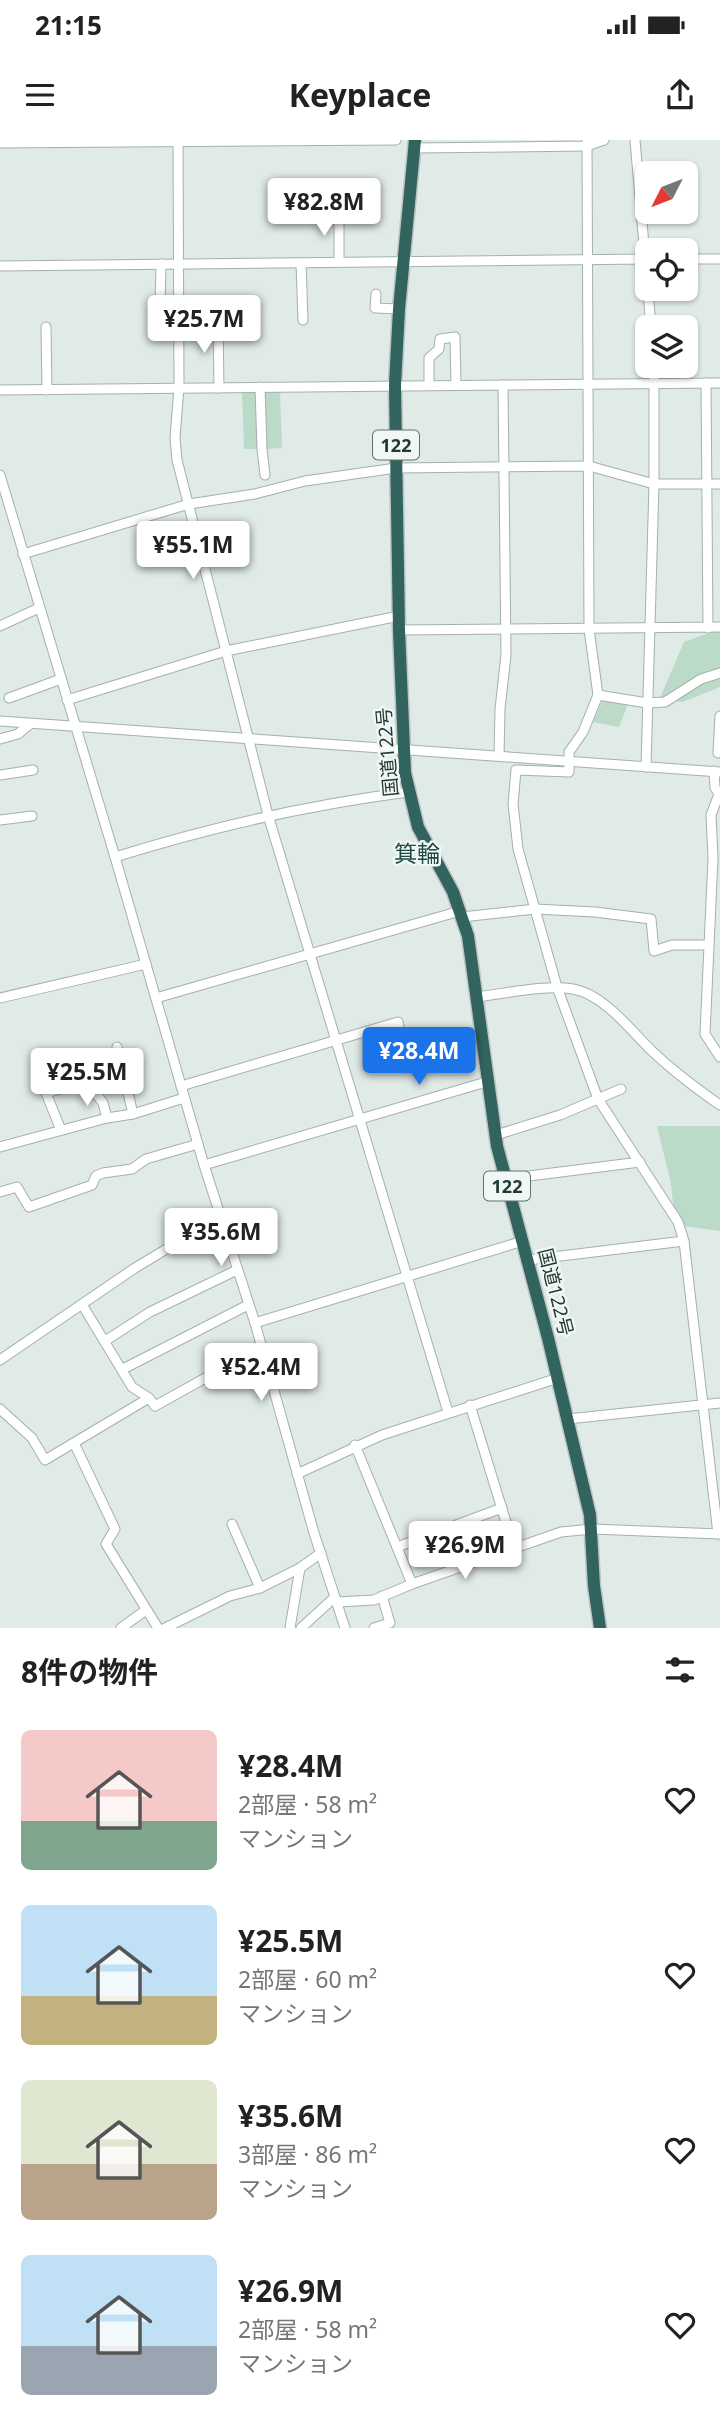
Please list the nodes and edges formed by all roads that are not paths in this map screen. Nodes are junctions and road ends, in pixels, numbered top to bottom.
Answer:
1 (397, 140) edge
2 (604, 140) edge
3 (635, 140) edge
4 (178, 141) edge
5 (0, 143) edge
6 (587, 143) edge
7 (414, 144) edge
8 (339, 214) dead end
9 (644, 238) edge
10 (635, 259) edge
11 (698, 259) edge
12 (720, 259) edge
13 (586, 260) junction
14 (403, 261) junction
15 (339, 262) junction
16 (301, 263) junction
17 (161, 264) junction
18 (179, 265) junction
19 (0, 266) edge
20 (376, 294) dead end
21 (160, 305) dead end
22 (399, 309) junction
23 (303, 320) dead end
24 (218, 323) dead end
25 (46, 327) dead end
26 (654, 378) edge
27 (706, 383) junction
28 (720, 383) edge
29 (589, 384) junction
30 (654, 384) junction
31 (396, 385) junction
32 (429, 385) junction
33 (456, 385) junction
34 (503, 385) junction
35 (180, 387) junction
36 (260, 387) junction
37 (219, 388) junction
38 (0, 390) edge
39 (47, 390) junction
40 (589, 466) junction
41 (504, 467) junction
42 (396, 468) junction
43 (0, 475) edge
44 (265, 475) dead end
45 (707, 483) junction
46 (654, 484) junction
47 (720, 484) edge
48 (189, 504) junction
49 (23, 554) junction
50 (39, 608) junction
51 (399, 616) junction
52 (0, 626) edge
53 (720, 627) edge
54 (649, 628) junction
55 (708, 628) junction
56 (589, 629) junction
57 (399, 630) junction
58 (505, 631) junction
59 (226, 651) junction
60 (720, 673) edge
61 (61, 679) junction
62 (598, 695) junction
63 (9, 698) dead end
64 (67, 700) junction
65 (647, 703) junction
66 (720, 716) edge
67 (0, 721) edge
68 (30, 724) junction
69 (75, 727) junction
70 (0, 739) edge
71 (249, 739) junction
72 (404, 750) junction
73 (718, 753) dead end
74 (499, 756) junction
75 (569, 761) junction
76 (646, 767) junction
77 (33, 770) dead end
78 (718, 771) edge
79 (0, 775) edge
80 (408, 792) junction
81 (720, 794) edge
82 (268, 815) junction
83 (32, 816) dead end
84 (0, 820) edge
85 (115, 857) junction
86 (535, 909) junction
87 (461, 914) junction
88 (708, 946) junction
89 (309, 953) junction
90 (146, 964) junction
91 (557, 987) junction
92 (476, 997) junction
93 (0, 998) edge
94 (156, 998) junction
95 (481, 1034) junction
96 (335, 1040) junction
97 (117, 1047) dead end
98 (720, 1058) edge
99 (486, 1082) junction
100 (181, 1086) junction
101 (621, 1089) dead end
102 (184, 1098) junction
103 (598, 1099) junction
104 (720, 1105) edge
105 (133, 1114) junction
106 (107, 1118) junction
107 (359, 1120) junction
108 (61, 1130) junction
109 (496, 1135) junction
110 (198, 1144) junction
111 (0, 1147) edge
112 (640, 1162) junction
113 (204, 1165) junction
114 (505, 1179) junction
115 (0, 1192) edge
116 (221, 1221) junction
117 (523, 1241) junction
118 (684, 1241) junction
119 (528, 1260) junction
120 (237, 1270) junction
121 (406, 1276) junction
122 (248, 1305) junction
123 (83, 1306) junction
124 (255, 1323) junction
125 (105, 1341) junction
126 (261, 1348) junction
127 (0, 1360) edge
128 (123, 1369) junction
129 (558, 1378) junction
130 (149, 1398) junction
131 (720, 1403) edge
132 (470, 1405) junction
133 (703, 1406) junction
134 (0, 1409) edge
135 (447, 1412) junction
136 (568, 1419) junction
137 (74, 1443) junction
138 (355, 1446) junction
139 (297, 1474) junction
140 (502, 1508) junction
141 (232, 1524) dead end
142 (592, 1529) junction
143 (719, 1534) edge
144 (397, 1547) junction
145 (514, 1548) junction
146 (321, 1553) junction
147 (300, 1568) junction
148 (412, 1584) junction
149 (260, 1588) junction
150 (382, 1596) junction
151 (336, 1600) junction
152 (146, 1609) junction
153 (121, 1628) edge
154 (158, 1628) edge
155 (165, 1628) edge
156 (290, 1628) edge
157 (301, 1628) edge
158 (345, 1628) edge
159 (374, 1628) edge
160 (600, 1628) edge

1 - 4 street
2 - 6 street
3 - 9 street
4 - 5 street
4 - 18 street
6 - 7 street
6 - 13 street
7 - 14 highway, 国道122号 / 122
8 - 15 street
10 - 13 street
11 - 12 street
13 - 14 street
13 - 29 street
14 - 15 street
14 - 22 highway, 国道122号 / 122
15 - 16 street
16 - 18 street
16 - 23 street
17 - 18 street
17 - 19 street
17 - 21 street
18 - 35 street
20 - 22 street
22 - 31 highway, 国道122号 / 122
24 - 37 street
25 - 39 street
26 - 30 street
27 - 28 street
27 - 30 street
27 - 45 street
29 - 30 street
29 - 34 street
29 - 40 street
30 - 46 street
31 - 32 street
31 - 36 street
31 - 42 highway, 国道122号 / 122
32 - 33 street
32 - 33 street
33 - 34 street
34 - 41 street
35 - 37 street
35 - 39 street
35 - 48 street
36 - 37 street
36 - 44 street
38 - 39 street
40 - 41 street
40 - 46 street
40 - 56 street
41 - 42 street
41 - 58 street
42 - 48 street
42 - 51 highway, 国道122号 / 122
43 - 49 street
45 - 46 street
45 - 47 street
45 - 55 street
46 - 54 street
48 - 49 street
48 - 59 street
49 - 50 street
50 - 52 street
50 - 61 street
51 - 57 highway, 国道122号 / 122
51 - 59 street
53 - 55 street
54 - 55 street
54 - 56 street
54 - 65 street
56 - 58 street
56 - 62 street
57 - 58 street
57 - 72 highway, 国道122号 / 122
58 - 74 street
59 - 64 street
59 - 71 street
60 - 65 street
61 - 63 street
61 - 64 street
62 - 65 street
62 - 75 street
64 - 69 street
65 - 76 street
66 - 73 street
67 - 68 street
68 - 69 street
68 - 70 street
69 - 71 street
69 - 85 street
71 - 72 street
71 - 82 street
72 - 74 street
72 - 80 highway, 国道122号 / 122
74 - 75 street
75 - 76 street
75 - 86 street
76 - 78 street
77 - 79 street
78 - 81 street
80 - 82 street
80 - 87 highway, 国道122号 / 122
81 - 88 street
82 - 85 street
82 - 89 street
83 - 84 street
85 - 90 street
86 - 87 street
86 - 88 street
86 - 91 street
87 - 89 street
87 - 92 highway, 国道122号 / 122
88 - 98 street
89 - 94 street
89 - 96 street
90 - 93 street
90 - 94 street
91 - 92 street
91 - 103 street
91 - 104 street
92 - 95 highway, 国道122号 / 122
94 - 100 street
95 - 96 street
95 - 99 highway, 国道122号 / 122
96 - 100 street
96 - 107 street
97 - 105 street
99 - 107 street
99 - 109 highway, 国道122号 / 122
100 - 102 street
101 - 103 street
102 - 105 street
102 - 110 street
103 - 109 street
103 - 112 street
105 - 106 street
106 - 108 street
106 - 108 street
107 - 113 street
107 - 121 street
108 - 111 street
109 - 114 highway, 国道122号 / 122
110 - 113 street
110 - 115 street
112 - 114 street
112 - 118 street
113 - 116 street
114 - 117 highway, 国道122号 / 122
116 - 120 street
116 - 123 street
117 - 119 highway, 国道122号 / 122
117 - 121 street
118 - 119 street
118 - 133 street
119 - 129 highway, 国道122号 / 122
120 - 122 street
120 - 125 street
121 - 124 street
121 - 135 street
122 - 124 street
122 - 128 street
123 - 125 street
123 - 127 street
124 - 126 street
125 - 128 street
126 - 130 street
126 - 139 street
128 - 130 street
129 - 132 street
129 - 136 highway, 国道122号 / 122
130 - 137 street
131 - 133 street
132 - 135 street
132 - 140 street
133 - 136 street
133 - 143 street
134 - 137 street
135 - 138 street
136 - 142 highway, 国道122号 / 122
137 - 152 street
138 - 139 street
138 - 144 street
139 - 146 street
140 - 144 street
140 - 145 street
141 - 149 street
142 - 143 street
142 - 145 street
142 - 160 highway, 国道122号 / 122
144 - 148 street
145 - 148 street
146 - 147 street
146 - 151 street
147 - 149 street
147 - 156 street
148 - 150 street
149 - 155 street
150 - 151 street
150 - 159 street
151 - 157 street
151 - 158 street
152 - 153 street
152 - 154 street

